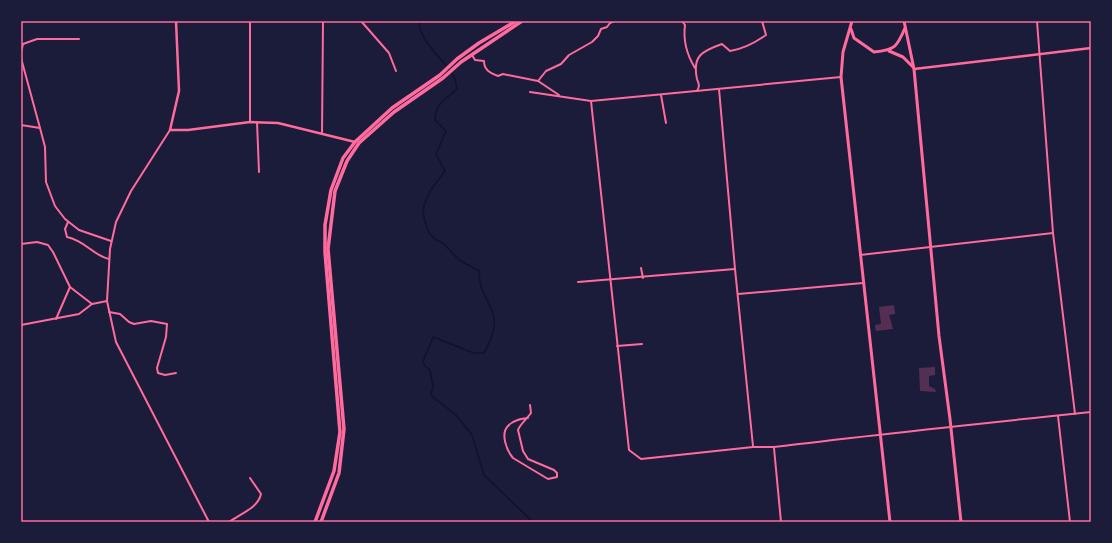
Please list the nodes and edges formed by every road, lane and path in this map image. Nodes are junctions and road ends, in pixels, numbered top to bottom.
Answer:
1 (176, 21) edge
2 (250, 21) edge
3 (323, 21) edge
4 (361, 21) edge
5 (516, 21) edge
6 (522, 21) edge
7 (614, 21) edge
8 (682, 21) edge
9 (762, 21) edge
10 (852, 21) edge
11 (904, 21) edge
12 (1037, 21) edge
13 (850, 28) junction
14 (905, 28) junction
15 (79, 39) dead end
16 (1091, 48) edge
17 (889, 51) junction
18 (21, 52) edge
19 (1040, 53) junction
20 (471, 54) junction
21 (21, 58) edge
22 (459, 60) junction
23 (696, 68) junction
24 (914, 69) junction
25 (396, 71) dead end
26 (841, 77) junction
27 (538, 81) junction
28 (719, 89) junction
29 (697, 91) junction
30 (530, 92) dead end
31 (661, 95) junction
32 (560, 96) junction
33 (591, 102) junction
34 (250, 122) junction
35 (257, 122) junction
36 (666, 123) dead end
37 (21, 126) edge
38 (40, 128) junction
39 (170, 130) junction
40 (322, 134) junction
41 (357, 142) junction
42 (259, 172) dead end
43 (68, 222) junction
44 (1053, 232) junction
45 (111, 241) junction
46 (21, 244) edge
47 (931, 248) junction
48 (860, 255) junction
49 (109, 259) junction
50 (641, 268) dead end
51 (735, 269) junction
52 (643, 278) junction
53 (611, 280) junction
54 (578, 282) dead end
55 (863, 283) junction
56 (70, 287) junction
57 (738, 294) junction
58 (107, 301) junction
59 (92, 304) junction
60 (109, 312) junction
61 (56, 320) junction
62 (21, 326) edge
63 (642, 344) dead end
64 (617, 346) junction
65 (176, 373) dead end
66 (530, 405) dead end
67 (1091, 412) edge
68 (1075, 414) junction
69 (1058, 416) junction
70 (528, 418) junction
71 (950, 426) junction
72 (880, 434) junction
73 (753, 447) junction
74 (774, 447) junction
75 (250, 478) dead end
76 (209, 522) edge
77 (229, 522) edge
78 (315, 522) edge
79 (321, 522) edge
80 (782, 522) edge
81 (890, 522) edge
82 (960, 522) edge
83 (1070, 522) edge

1 - 39 street
2 - 34 street
3 - 40 street
4 - 25 street
5 - 22 highway
6 - 20 highway
7 - 27 street
8 - 23 street
9 - 23 street
10 - 13 main road
11 - 14 main road
12 - 19 street
13 - 17 main road
13 - 26 main road
14 - 17 main road
14 - 24 main road
15 - 18 street
16 - 19 street
17 - 24 main road
19 - 24 street
19 - 44 street
20 - 22 highway
20 - 27 street
21 - 38 street
22 - 41 highway
23 - 29 street
24 - 47 main road
26 - 28 street
26 - 48 main road
27 - 32 street
28 - 29 street
28 - 51 street
29 - 31 street
30 - 32 street
31 - 33 street
31 - 36 street
32 - 33 street
33 - 53 street
34 - 35 street
34 - 39 street
35 - 40 street
35 - 42 street
37 - 38 street
38 - 43 street
39 - 45 street
40 - 41 street
41 - 78 highway
41 - 79 highway
43 - 45 street
43 - 49 street
44 - 47 street
44 - 68 street
45 - 49 street
46 - 56 street
47 - 48 street
47 - 71 main road
48 - 55 main road
49 - 58 street
50 - 52 street
51 - 52 street
51 - 57 street
52 - 53 street
53 - 54 street
53 - 64 street
55 - 57 street
55 - 72 main road
56 - 59 street
56 - 61 street
57 - 73 street
58 - 59 street
58 - 60 street
59 - 61 street
60 - 65 street
60 - 76 street
61 - 62 street
63 - 64 street
64 - 73 street
66 - 70 street
67 - 68 street
68 - 69 street
69 - 71 street
69 - 83 street
70 - 70 street
71 - 72 street
71 - 82 main road
72 - 74 street
72 - 81 main road
73 - 74 street
74 - 80 street
75 - 77 street

